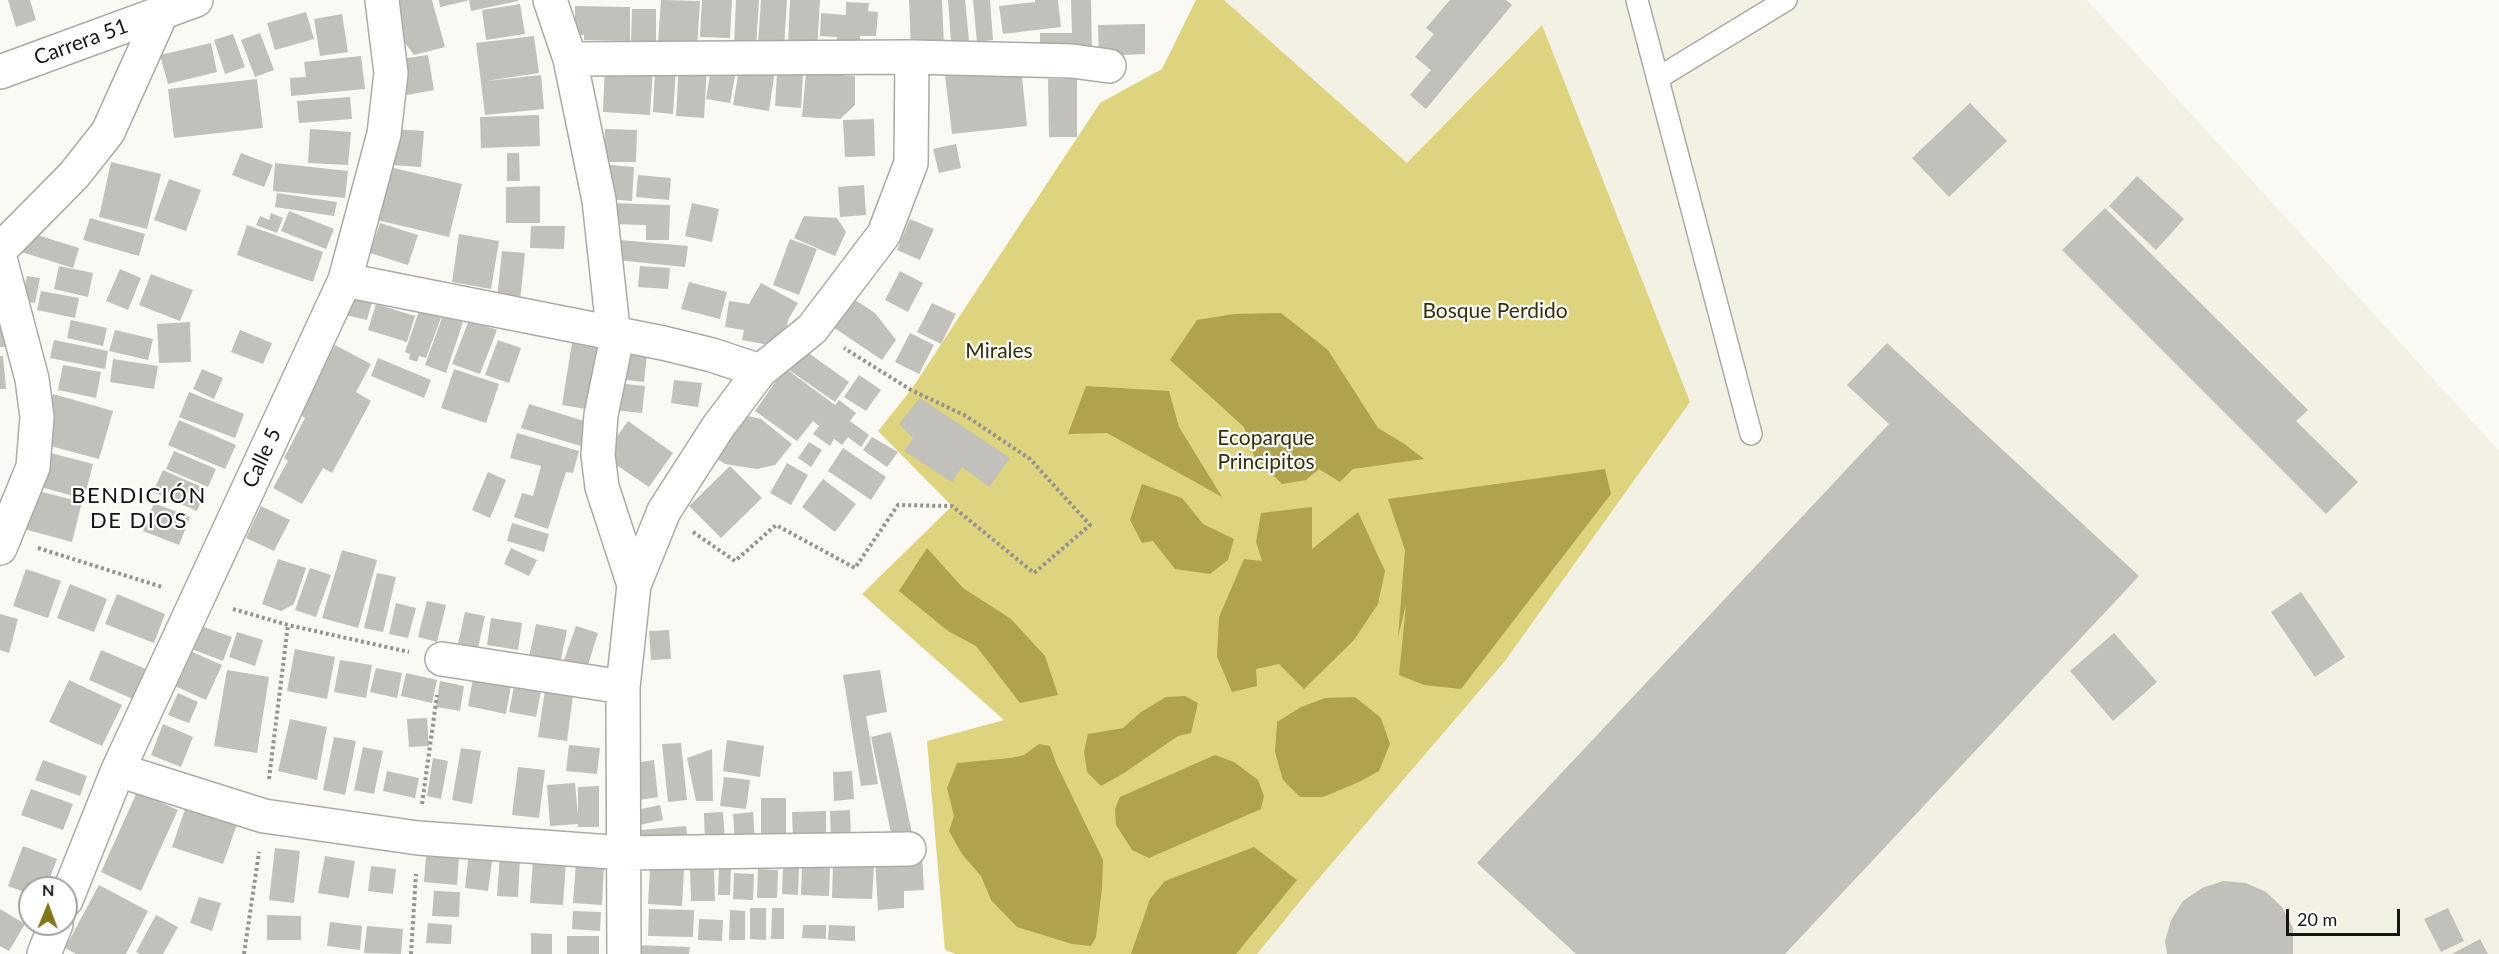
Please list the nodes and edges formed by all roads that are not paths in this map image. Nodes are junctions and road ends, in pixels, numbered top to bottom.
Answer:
1 (196, 0) edge
2 (382, 0) edge
3 (550, 0) edge
4 (1637, 0) edge
5 (1786, 0) edge
6 (162, 12) junction
7 (912, 57) junction
8 (570, 60) junction
9 (1109, 66) dead end
10 (0, 72) edge
11 (1658, 78) junction
12 (0, 250) edge
13 (0, 258) edge
14 (345, 280) junction
15 (614, 335) junction
16 (760, 371) junction
17 (1751, 434) dead end
18 (0, 548) edge
19 (634, 585) junction
20 (442, 659) road end
21 (623, 687) junction
22 (118, 770) junction
23 (909, 849) dead end
24 (625, 853) junction
25 (76, 876) edge
26 (51, 936) edge
27 (44, 954) edge
28 (624, 954) edge

1 - 6 street, Carrera 51
2 - 14 street, Calle 5
3 - 8 street
4 - 11 lane
5 - 11 lane
6 - 10 street, Carrera 51
6 - 12 street
7 - 8 street
7 - 9 street
7 - 16 street
8 - 15 street
11 - 17 lane
13 - 18 street
14 - 15 street
14 - 22 street, Calle 5
15 - 16 street
15 - 19 street
16 - 19 street
19 - 21 street
20 - 21 street
21 - 24 street
22 - 24 street
22 - 25 street, Calle 5
23 - 24 street
24 - 28 street
26 - 27 street

